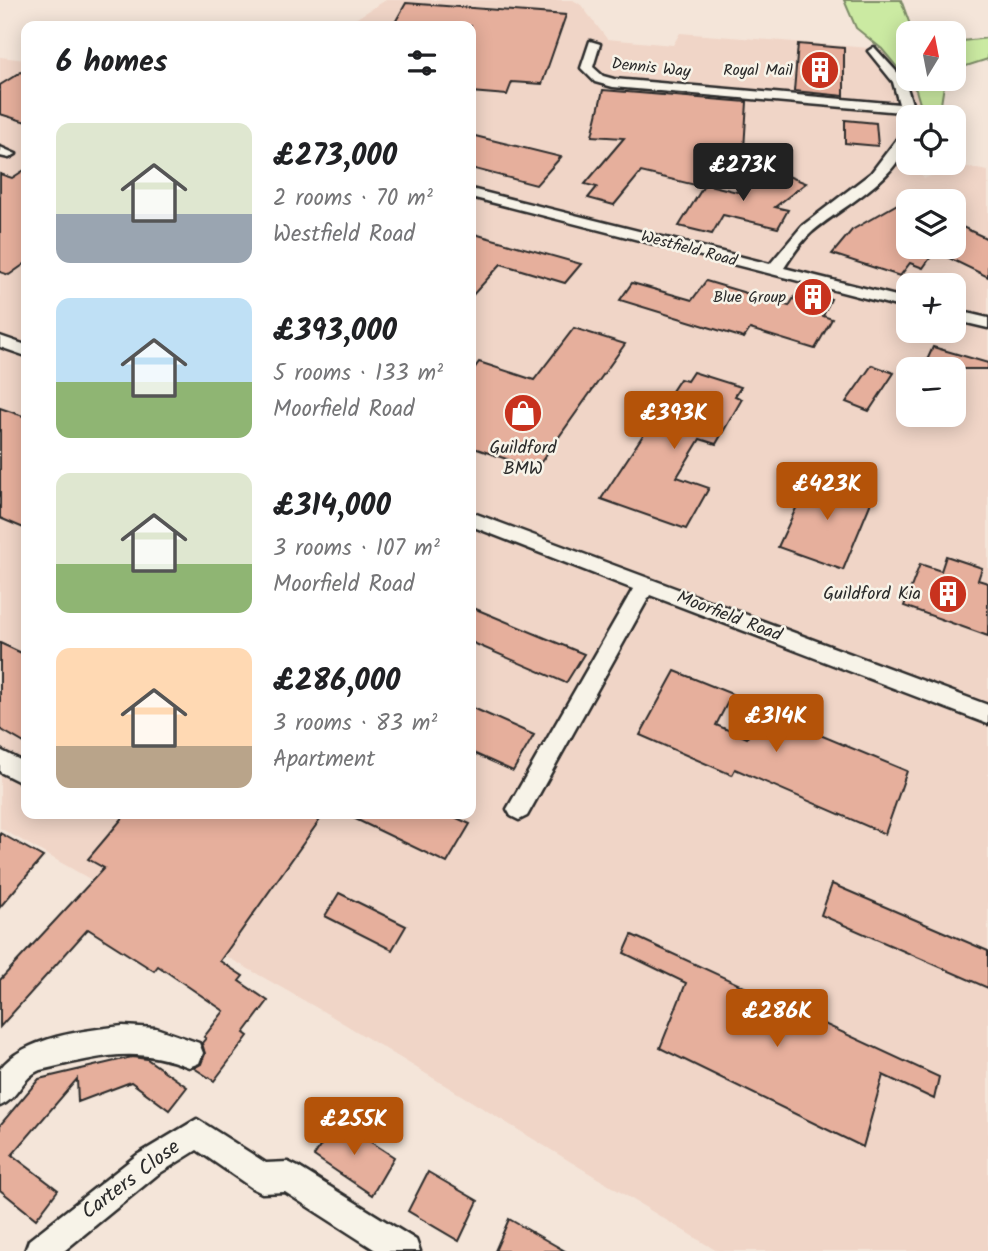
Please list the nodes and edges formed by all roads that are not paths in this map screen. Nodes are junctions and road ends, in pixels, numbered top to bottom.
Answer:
1 (594, 44) dead end
2 (874, 51) dead end
3 (906, 105) edge
4 (896, 112) edge
5 (896, 157) edge
6 (476, 193) edge
7 (774, 271) junction
8 (896, 301) edge
9 (966, 318) edge
10 (988, 323) edge
11 (0, 341) edge
12 (21, 349) edge
13 (476, 521) edge
14 (645, 586) junction
15 (988, 715) edge
16 (0, 760) edge
17 (21, 772) edge
18 (519, 809) dead end
19 (189, 1053) dead end
20 (0, 1092) edge
21 (40, 1251) edge
22 (405, 1251) edge

1 - 4 street, Dennis Way
2 - 3 street
5 - 7 street
6 - 7 street, Westfield Road
7 - 8 street, Westfield Road
9 - 10 street
11 - 12 street
13 - 14 street, Moorfield Road
14 - 15 street, Moorfield Road
14 - 18 street
16 - 17 street
19 - 20 street
21 - 22 street, Carters Close

